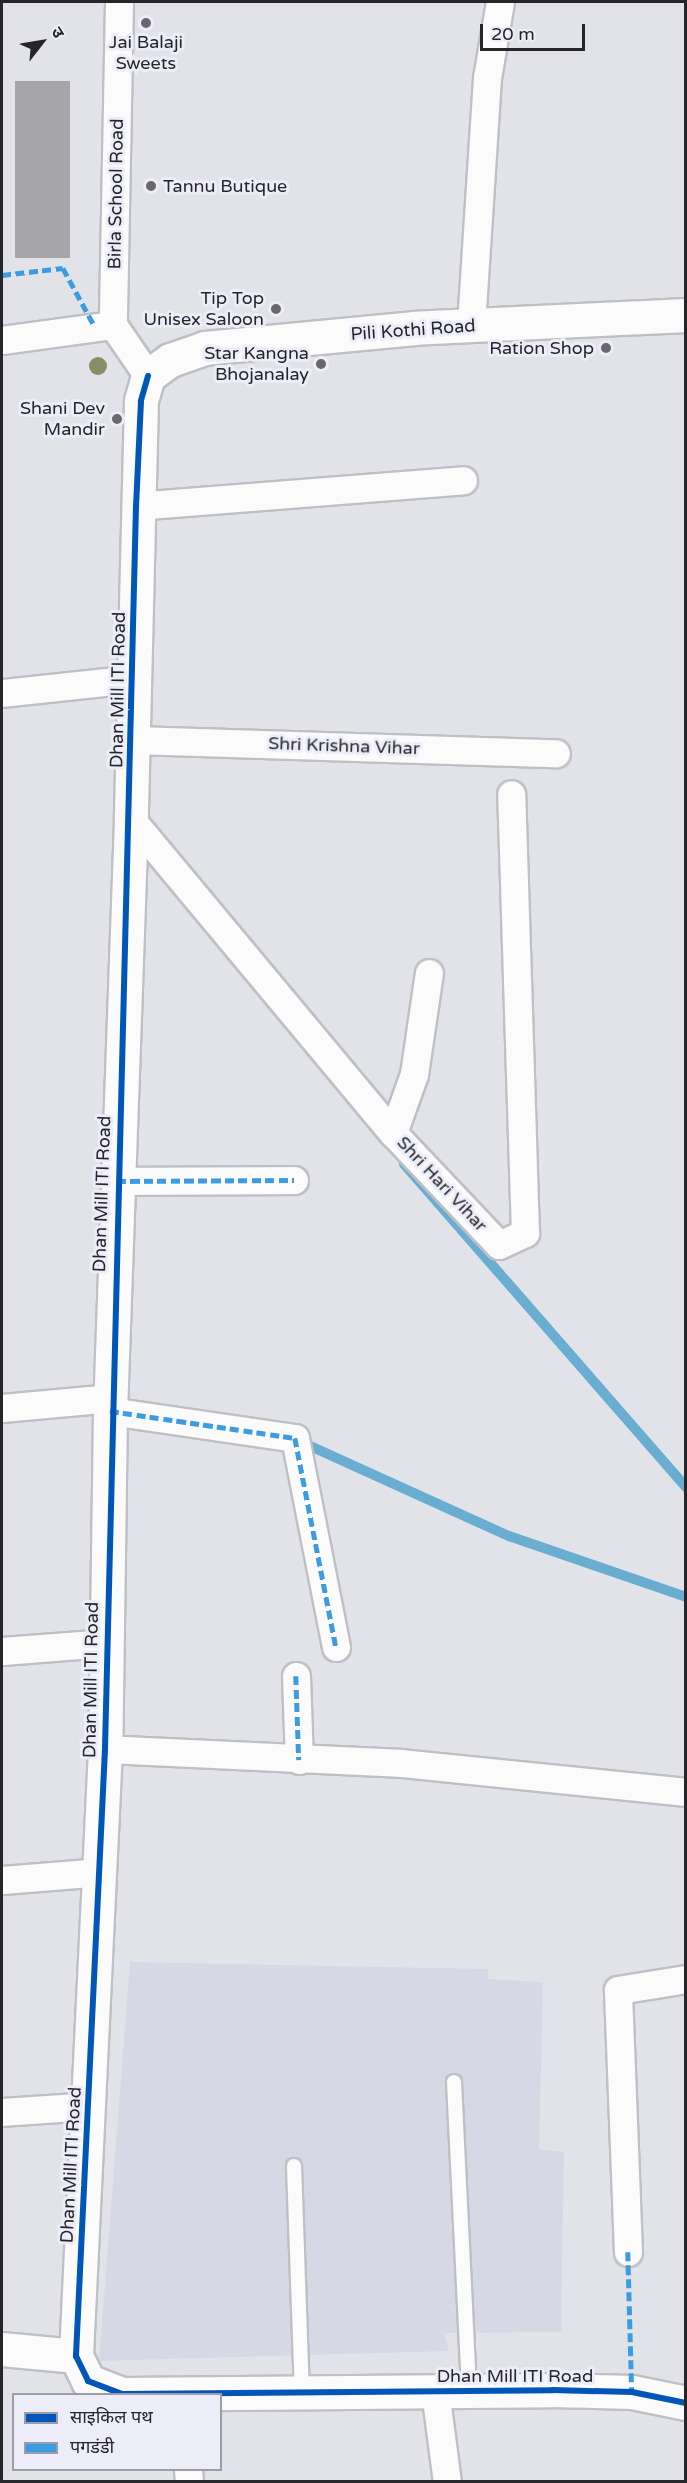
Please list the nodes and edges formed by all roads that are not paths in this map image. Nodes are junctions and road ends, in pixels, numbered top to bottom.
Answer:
1 (120, 2) edge
2 (500, 2) edge
3 (686, 315) edge
4 (113, 325) junction
5 (471, 325) junction
6 (2, 340) edge
7 (148, 376) junction
8 (463, 480) dead end
9 (136, 506) junction
10 (132, 679) junction
11 (2, 693) edge
12 (132, 740) junction
13 (556, 753) dead end
14 (511, 794) dead end
15 (131, 819) junction
16 (429, 973) dead end
17 (393, 1133) junction
18 (294, 1180) dead end
19 (117, 1181) junction
20 (111, 1405) junction
21 (2, 1408) edge
22 (107, 1643) junction
23 (336, 1647) dead end
24 (2, 1651) edge
25 (296, 1676) dead end
26 (105, 1749) junction
27 (299, 1760) junction
28 (686, 1792) edge
29 (101, 1872) junction
30 (2, 1880) edge
31 (686, 1979) edge
32 (454, 2082) dead end
33 (90, 2106) junction
34 (2, 2112) edge
35 (294, 2166) dead end
36 (628, 2252) dead end
37 (2, 2349) edge
38 (76, 2356) junction
39 (435, 2391) junction
40 (469, 2391) junction
41 (119, 2393) edge
42 (302, 2393) junction
43 (222, 2394) edge
44 (686, 2403) edge
45 (447, 2481) edge

1 - 4 street, Birla School Road
2 - 5 street
3 - 5 street, Pili Kothi Road
4 - 6 street
4 - 7 street
5 - 7 street, Pili Kothi Road
7 - 9 street, Dhan Mill ITI Road
8 - 9 street
9 - 10 street, Dhan Mill ITI Road
10 - 11 street
10 - 12 street, Dhan Mill ITI Road
12 - 13 street, Shri Krishna Vihar
12 - 15 street, Dhan Mill ITI Road
14 - 17 street, Shri Hari Vihar
15 - 17 street, Shri Hari Vihar
15 - 19 street, Dhan Mill ITI Road
16 - 17 street
18 - 19 street
19 - 20 street, Dhan Mill ITI Road
20 - 21 street
20 - 22 street, Dhan Mill ITI Road
20 - 23 street
22 - 24 street
22 - 26 street, Dhan Mill ITI Road
25 - 27 street
26 - 27 street
26 - 29 street, Dhan Mill ITI Road
27 - 28 street
29 - 30 street
29 - 33 street, Dhan Mill ITI Road
31 - 36 street
32 - 40 lane
33 - 34 street
33 - 38 street, Dhan Mill ITI Road
35 - 42 lane
37 - 38 street
38 - 41 street, Dhan Mill ITI Road
39 - 40 street, Dhan Mill ITI Road
39 - 42 street, Dhan Mill ITI Road
39 - 45 street
40 - 44 street, Dhan Mill ITI Road
42 - 43 street, Dhan Mill ITI Road

